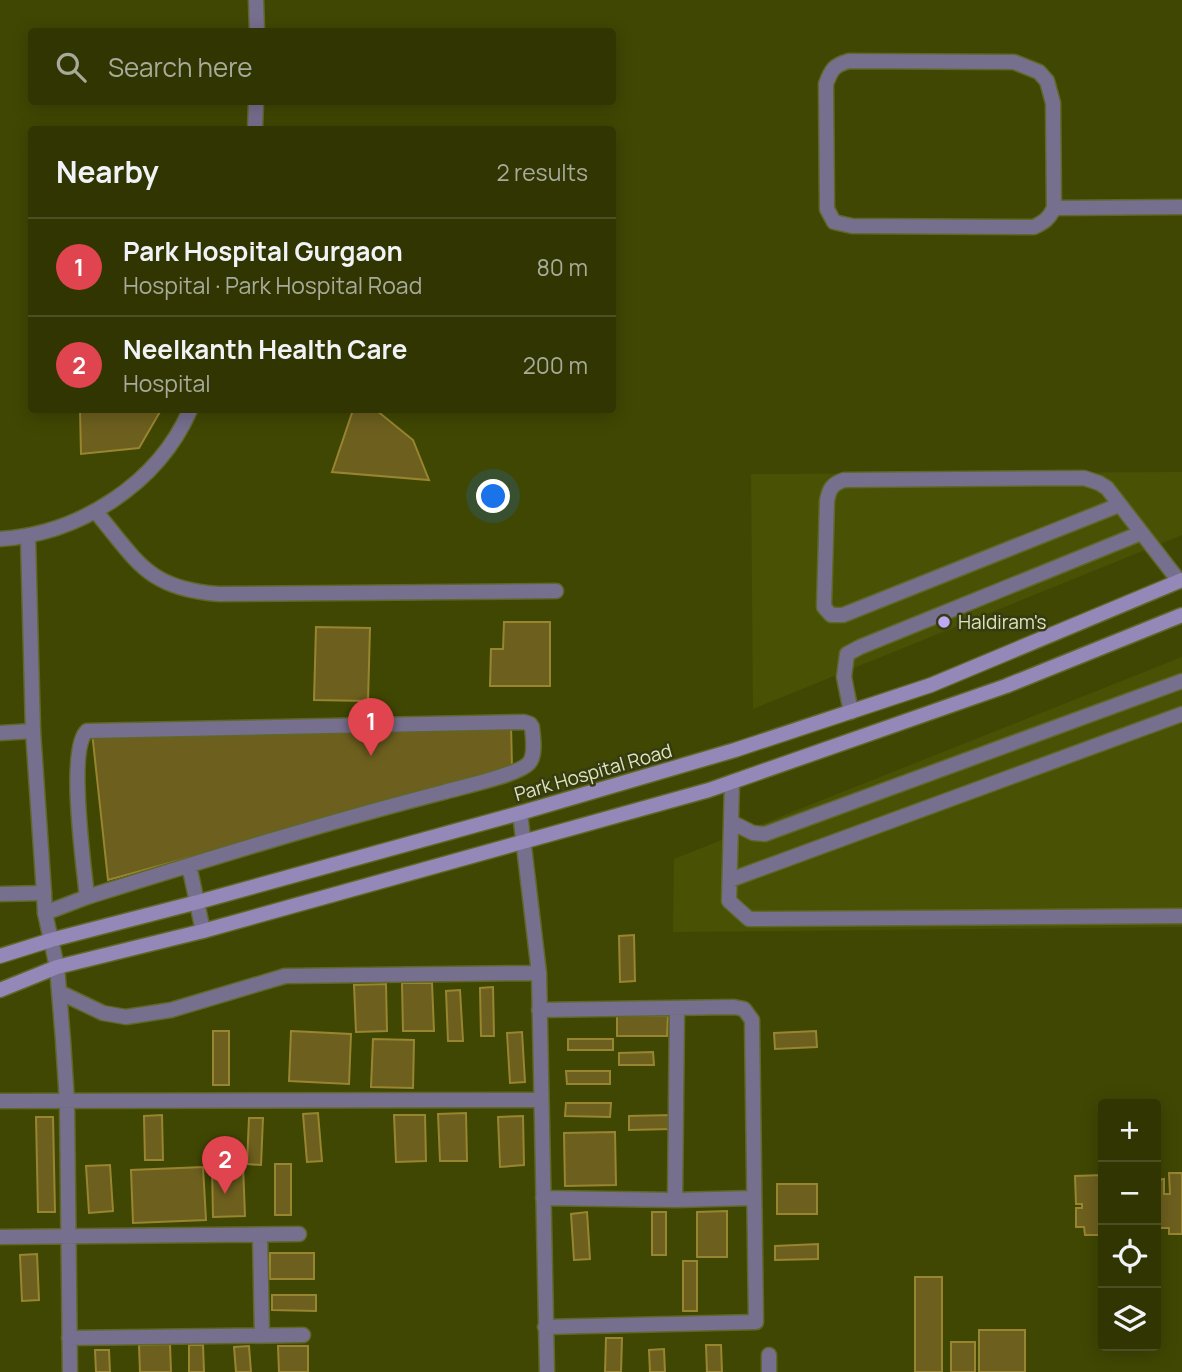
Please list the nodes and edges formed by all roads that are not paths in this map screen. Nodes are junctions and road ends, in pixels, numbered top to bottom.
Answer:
1 (256, 0) edge
2 (257, 28) edge
3 (256, 105) edge
4 (255, 126) edge
5 (1182, 207) edge
6 (1054, 208) junction
7 (188, 413) edge
8 (1119, 505) junction
9 (96, 512) junction
10 (1141, 533) junction
11 (28, 537) junction
12 (0, 539) edge
13 (1181, 580) edge
14 (556, 591) dead end
15 (1182, 615) edge
16 (1182, 681) edge
17 (851, 712) junction
18 (1182, 714) edge
19 (33, 732) junction
20 (0, 733) edge
21 (732, 782) junction
22 (520, 813) junction
23 (731, 822) junction
24 (524, 841) junction
25 (189, 865) junction
26 (730, 880) junction
27 (44, 893) junction
28 (0, 894) edge
29 (87, 897) junction
30 (198, 902) junction
31 (45, 913) junction
32 (1182, 916) edge
33 (203, 931) junction
34 (51, 940) junction
35 (0, 956) edge
36 (57, 967) junction
37 (539, 973) junction
38 (0, 990) edge
39 (59, 992) junction
40 (677, 1009) junction
41 (539, 1010) junction
42 (541, 1100) junction
43 (0, 1101) edge
44 (67, 1102) junction
45 (543, 1198) junction
46 (753, 1198) junction
47 (675, 1200) junction
48 (299, 1234) dead end
49 (260, 1235) junction
50 (69, 1236) junction
51 (0, 1237) edge
52 (545, 1327) junction
53 (261, 1335) junction
54 (303, 1335) dead end
55 (69, 1338) junction
56 (769, 1355) dead end
57 (70, 1372) edge
58 (547, 1372) edge
59 (769, 1372) edge

1 - 2 street
3 - 4 street
5 - 6 street
6 - 6 street
7 - 9 street
8 - 8 street
8 - 10 street
9 - 11 street
9 - 14 street
10 - 13 street
10 - 17 street
11 - 12 street
11 - 19 street
13 - 17 main road, Park Hospital Road
15 - 21 main road
16 - 23 street
17 - 22 main road, Park Hospital Road
18 - 26 street
19 - 20 street
19 - 27 street
21 - 23 street
21 - 24 main road
22 - 24 street
22 - 30 main road, Park Hospital Road
23 - 26 street
24 - 33 main road
24 - 37 street
25 - 29 street
25 - 29 street
25 - 30 street
26 - 32 street
27 - 28 street
27 - 31 street
29 - 31 street
30 - 33 street
30 - 34 main road, Park Hospital Road
31 - 34 street
33 - 36 main road
34 - 35 main road, Park Hospital Road
34 - 36 street
36 - 38 main road
36 - 39 street
37 - 39 street
37 - 41 street
39 - 44 street
40 - 41 street
40 - 46 street
40 - 47 street
41 - 42 street
42 - 44 street
42 - 45 street
43 - 44 street
44 - 50 street
45 - 47 street
45 - 52 street
46 - 47 street
46 - 52 street
48 - 49 street
49 - 50 street
49 - 53 street
50 - 51 street
50 - 55 street
52 - 58 street
53 - 54 street
53 - 55 street
55 - 57 street
56 - 59 street

